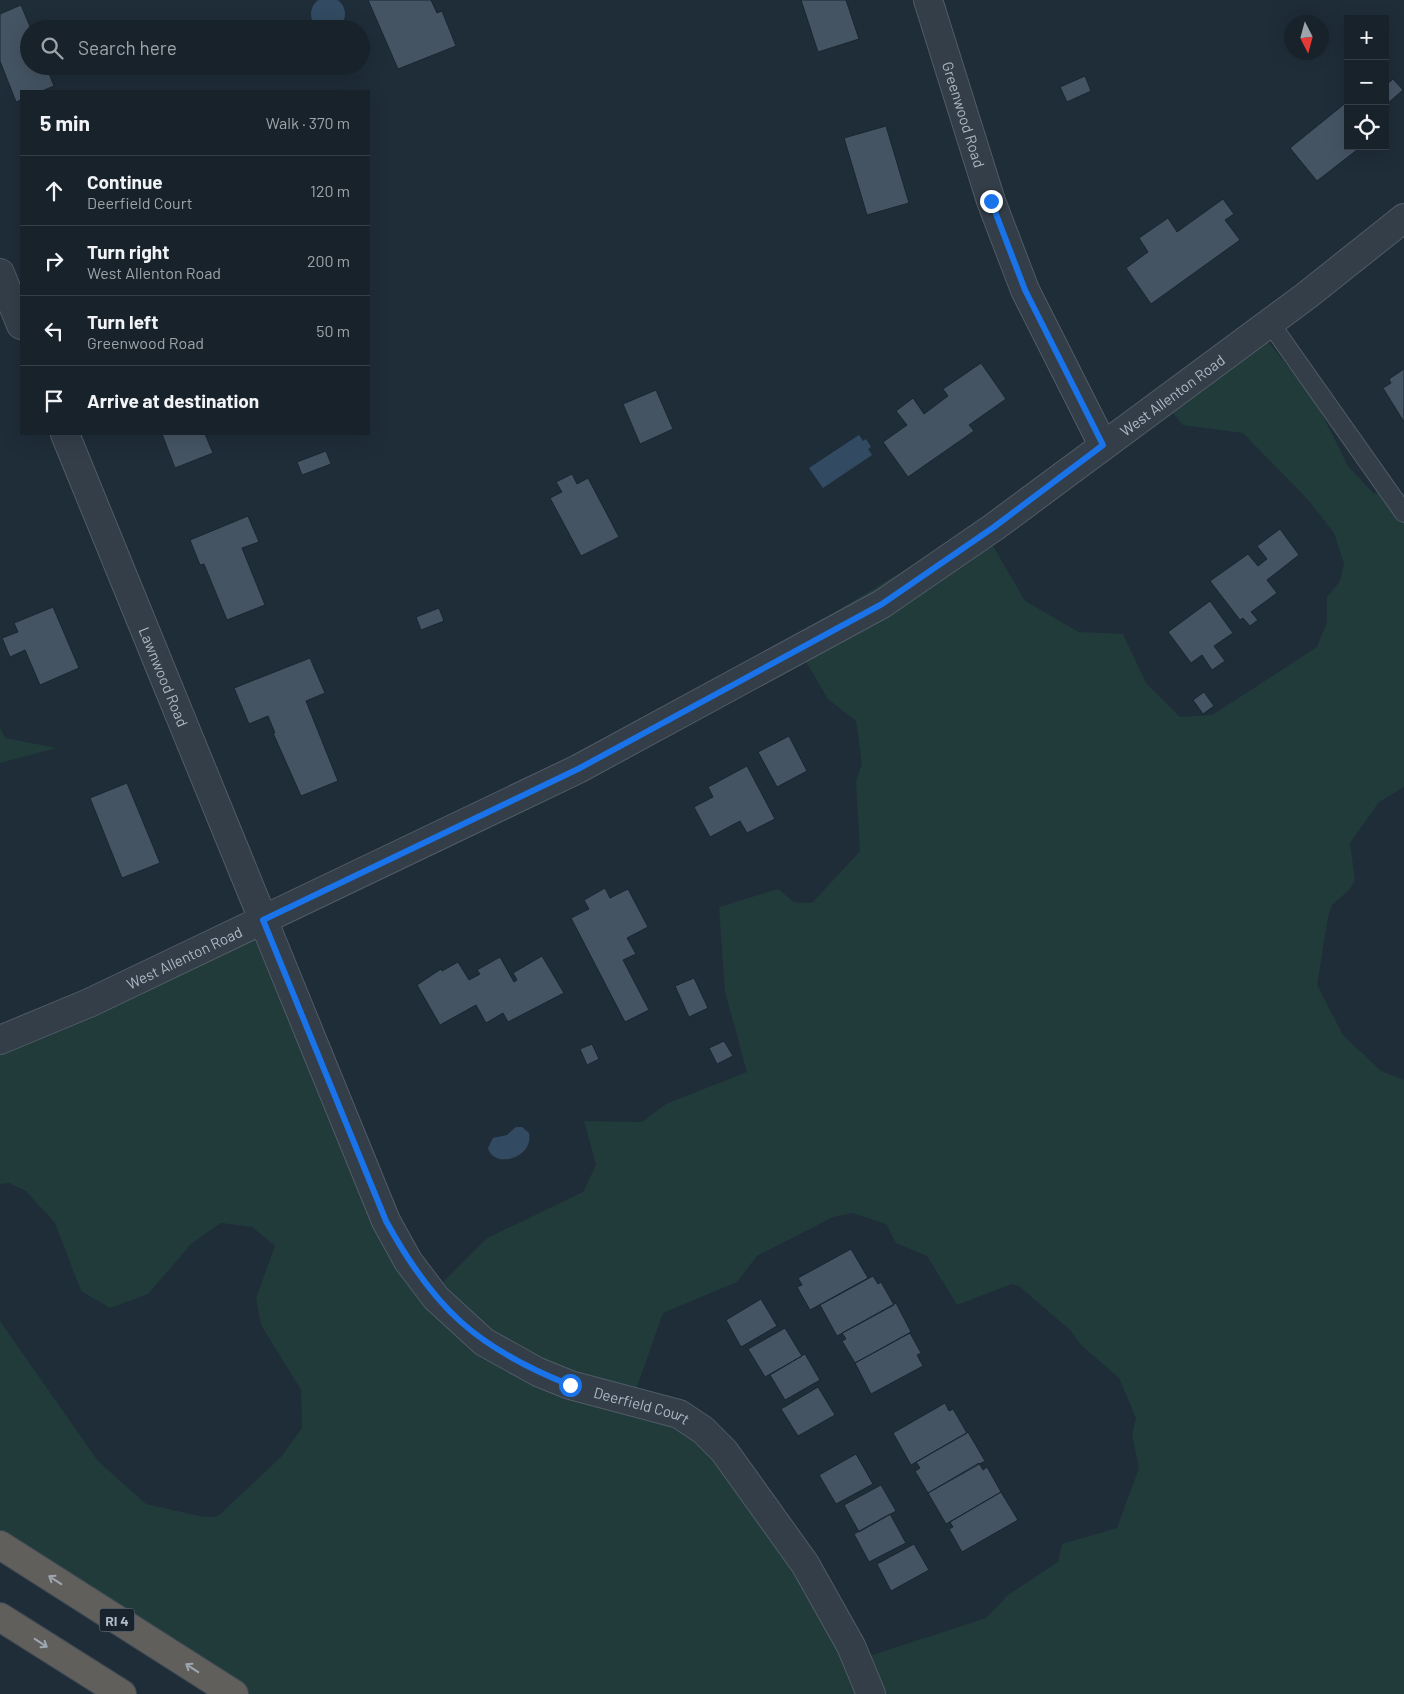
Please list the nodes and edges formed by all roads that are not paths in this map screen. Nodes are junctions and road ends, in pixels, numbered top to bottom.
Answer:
1 (928, 0) edge
2 (1404, 218) edge
3 (0, 273) edge
4 (20, 323) edge
5 (1270, 323) junction
6 (65, 435) edge
7 (1103, 445) junction
8 (1404, 513) edge
9 (263, 920) junction
10 (0, 1040) edge
11 (0, 1545) edge
12 (0, 1616) edge
13 (122, 1694) edge
14 (234, 1694) edge
15 (871, 1694) edge

1 - 7 street, Greenwood Road
2 - 5 street, West Allenton Road
3 - 4 street
5 - 7 street, West Allenton Road
5 - 8 lane
6 - 9 street, Lawnwood Road
7 - 9 street, West Allenton Road
9 - 10 street, West Allenton Road
9 - 15 street, Deerfield Court
14 -> 11 highway, RI 4
12 -> 13 highway

